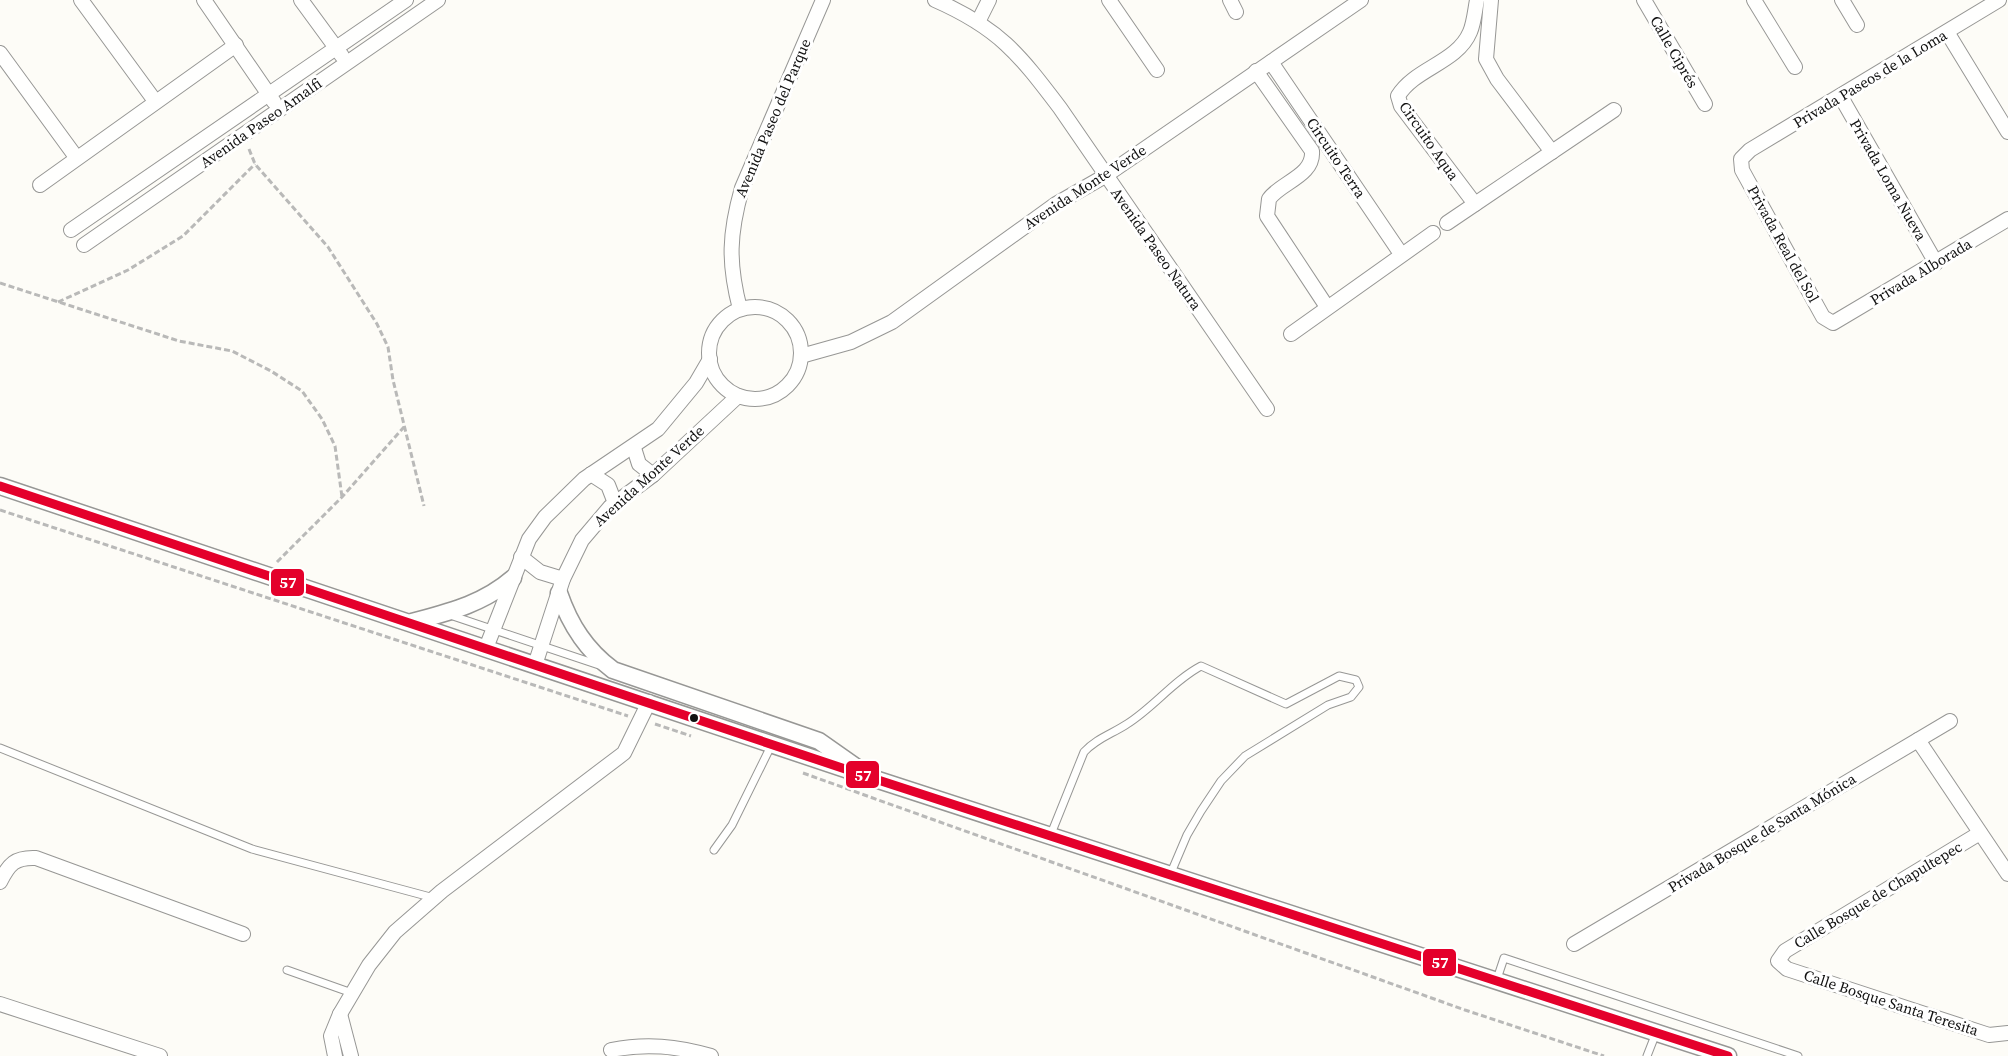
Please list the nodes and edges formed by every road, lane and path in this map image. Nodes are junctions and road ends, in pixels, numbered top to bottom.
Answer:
1 (81, 0) edge
2 (204, 0) edge
3 (406, 0) edge
4 (438, 0) edge
5 (823, 0) edge
6 (935, 0) edge
7 (989, 0) edge
8 (1110, 0) edge
9 (1360, 0) edge
10 (1477, 0) edge
11 (1491, 0) edge
12 (1644, 0) edge
13 (1754, 0) edge
14 (1842, 0) edge
15 (1999, 0) edge
16 (306, 2) edge
17 (961, 5) edge
18 (978, 22) junction
19 (1857, 25) dead end
20 (1947, 32) junction
21 (236, 45) junction
22 (337, 48) junction
23 (0, 53) edge
24 (1271, 62) junction
25 (348, 64) junction
26 (1795, 67) dead end
27 (1157, 70) dead end
28 (1256, 72) junction
29 (269, 94) junction
30 (1841, 97) junction
31 (155, 101) junction
32 (1705, 104) dead end
33 (1614, 110) dead end
34 (280, 111) junction
35 (2008, 132) edge
36 (243, 136) junction
37 (1552, 152) junction
38 (76, 157) junction
39 (1741, 159) joint
40 (255, 164) junction
41 (1105, 176) junction
42 (40, 185) dead end
43 (1475, 204) junction
44 (2008, 219) edge
45 (1447, 223) dead end
46 (71, 230) dead end
47 (1432, 233) dead end
48 (84, 245) dead end
49 (1401, 254) junction
50 (1936, 263) junction
51 (0, 283) edge
52 (57, 302) junction
53 (1327, 307) junction
54 (740, 309) junction
55 (1833, 323) joint
56 (1291, 334) dead end
57 (801, 356) junction
58 (710, 359) junction
59 (738, 396) junction
60 (1267, 409) dead end
61 (404, 427) junction
62 (634, 448) junction
63 (591, 474) junction
64 (653, 476) junction
65 (0, 486) edge
66 (342, 497) junction
67 (615, 503) junction
68 (424, 506) dead end
69 (0, 510) edge
70 (521, 557) junction
71 (265, 574) junction
72 (513, 578) junction
73 (561, 586) junction
74 (445, 613) junction
75 (412, 622) junction
76 (493, 630) junction
77 (541, 646) junction
78 (486, 648) junction
79 (535, 665) junction
80 (614, 670) junction
81 (649, 702) junction
82 (639, 719) junction
83 (1950, 721) dead end
84 (696, 738) dead end
85 (1918, 740) junction
86 (772, 743) junction
87 (0, 748) edge
88 (798, 772) dead end
89 (872, 778) junction
90 (1980, 833) junction
91 (1050, 836) junction
92 (714, 850) dead end
93 (2008, 874) edge
94 (1170, 875) junction
95 (0, 882) edge
96 (434, 898) junction
97 (243, 934) dead end
98 (1574, 944) dead end
99 (1778, 961) joint
100 (287, 969) dead end
101 (1496, 982) junction
102 (352, 993) junction
103 (0, 1004) edge
104 (340, 1014) junction
105 (1656, 1033) junction
106 (2008, 1033) edge
107 (611, 1050) dead end
108 (669, 1051) edge
109 (160, 1056) edge
110 (335, 1056) edge
111 (351, 1056) edge
112 (711, 1056) edge
113 (1604, 1056) edge
114 (1647, 1056) edge
115 (1728, 1056) edge
116 (1798, 1056) edge

1 - 31 street
2 - 21 street
3 - 22 street, Avenida Paseo Amalfi
4 - 25 street, Avenida Paseo Amalfi
5 - 54 street, Avenida Paseo del Parque
6 - 17 street, Avenida Paseo Natura
7 - 18 street
8 - 27 street
9 - 24 street, Avenida Monte Verde
10 - 43 street, Circuito Aqua
11 - 37 street
12 - 32 street, Calle Ciprés
13 - 26 street
14 - 19 street
15 - 20 street, Privada Paseos de la Loma
16 - 22 street
17 - 18 street, Avenida Paseo Natura
18 - 41 street, Avenida Paseo Natura
20 - 30 street, Privada Paseos de la Loma
20 - 35 street
21 - 29 street
21 - 31 street
22 - 25 street
22 - 29 street, Avenida Paseo Amalfi
23 - 38 street
24 - 28 street, Avenida Monte Verde
24 - 49 street, Circuito Terra
25 - 34 street, Avenida Paseo Amalfi
28 - 41 street, Avenida Monte Verde
28 - 53 street
29 - 34 street
29 - 46 street, Avenida Paseo Amalfi
30 - 39 street, Privada Paseos de la Loma
30 - 50 street, Privada Loma Nueva
31 - 38 street
33 - 37 street
34 - 36 street, Avenida Paseo Amalfi
36 - 40 path
36 - 48 street, Avenida Paseo Amalfi
37 - 43 street
38 - 42 street
39 - 55 street, Privada Real del Sol
40 - 52 path
40 - 61 path
41 - 57 street, Avenida Monte Verde
41 - 60 street, Avenida Paseo Natura
43 - 45 street
44 - 50 street, Privada Alborada
47 - 49 street
49 - 53 street
50 - 55 street, Privada Alborada
51 - 52 path
52 - 66 path
53 - 56 street
54 - 57 street
54 - 58 street
57 - 59 street
58 - 59 street
58 - 62 street, Avenida Monte Verde
59 - 64 street, Avenida Monte Verde
61 - 66 path
61 - 68 path
62 - 63 street, Avenida Monte Verde
62 - 64 street
63 - 67 street
63 - 70 street, Avenida Monte Verde
64 - 67 street, Avenida Monte Verde
65 - 71 street
66 - 71 path
67 - 73 street, Avenida Monte Verde
69 - 82 path
70 - 72 street, Avenida Monte Verde
70 - 73 street
71 - 75 street
72 - 74 street
72 - 76 street, Avenida Monte Verde
73 - 77 street, Avenida Monte Verde
73 - 80 street
74 - 75 street
74 - 76 lane
75 - 78 street
76 - 77 lane
76 - 78 street, Avenida Monte Verde
77 - 79 street, Avenida Monte Verde
77 - 80 lane
78 - 79 street
79 - 81 street
80 - 89 street
81 - 82 street
81 - 86 street
82 - 84 path
82 - 96 street
83 - 85 street, Privada Bosque de Santa Mónica
85 - 90 street
85 - 98 street, Privada Bosque de Santa Mónica
86 - 89 street
86 - 92 lane
87 - 96 lane
88 - 113 path
89 - 91 street
90 - 93 street
90 - 99 street, Calle Bosque de Chapultepec
91 - 94 street
91 - 94 lane
94 - 101 street
95 - 97 street
96 - 102 street
99 - 106 street, Calle Bosque Santa Teresita
100 - 102 lane
101 - 105 street
101 - 116 lane
102 - 104 street
103 - 109 street
104 - 110 street
104 - 111 street
105 - 114 lane
105 - 115 street
107 - 108 street
108 - 112 street

